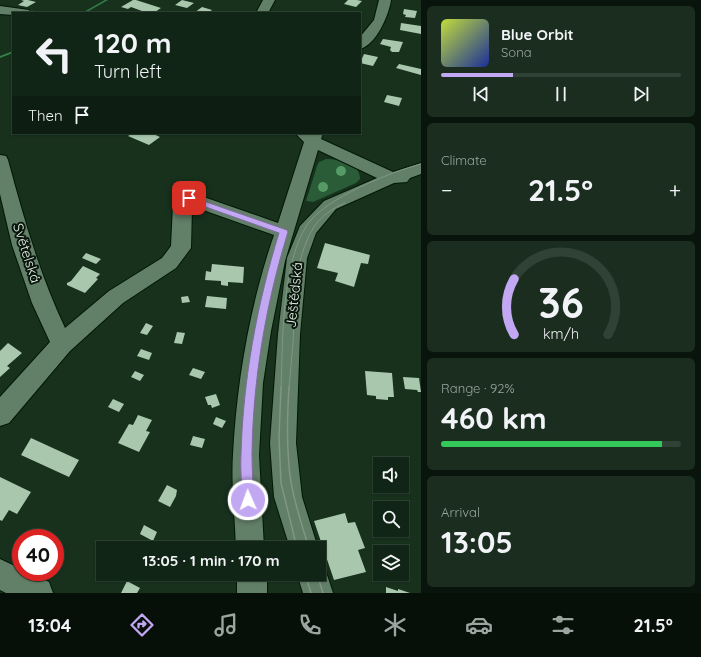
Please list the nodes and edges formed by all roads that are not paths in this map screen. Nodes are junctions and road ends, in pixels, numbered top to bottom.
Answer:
1 (268, 0) edge
2 (385, 0) edge
3 (0, 10) edge
4 (17, 12) edge
5 (262, 12) edge
6 (361, 44) edge
7 (310, 136) edge
8 (0, 160) edge
9 (421, 168) edge
10 (392, 178) junction
11 (421, 178) edge
12 (284, 232) junction
13 (62, 344) junction
14 (0, 415) edge
15 (250, 541) edge
16 (302, 541) edge
17 (0, 574) edge
18 (252, 581) edge
19 (314, 581) edge
20 (38, 593) edge
21 (252, 593) edge
22 (318, 593) edge

1 - 5 street
2 - 6 street
3 - 4 street
7 - 10 street, Ještědská
7 - 12 street, Ještědská
8 - 13 street, Světelská
9 - 10 street
10 - 11 street
10 - 16 street, Ještědská
12 - 13 street
12 - 15 street, Ještědská
13 - 14 street
17 - 20 street
18 - 21 street
19 - 22 street

